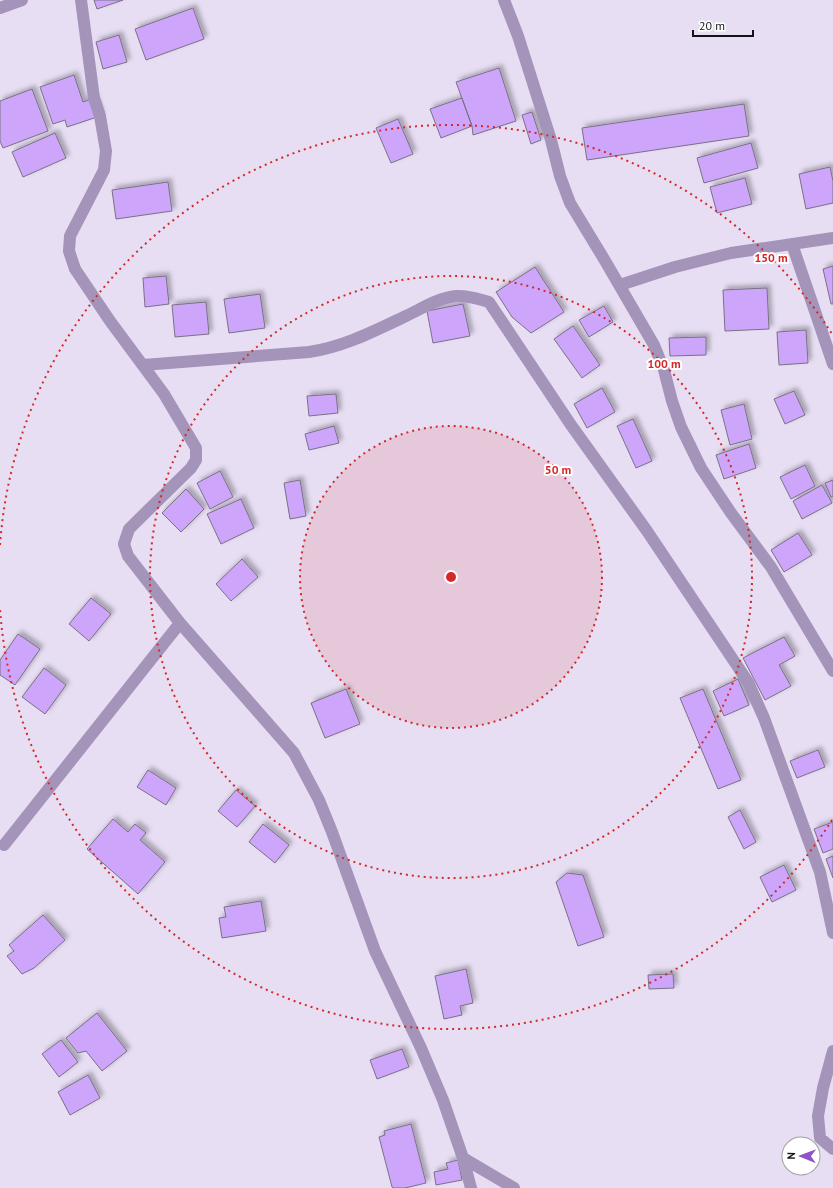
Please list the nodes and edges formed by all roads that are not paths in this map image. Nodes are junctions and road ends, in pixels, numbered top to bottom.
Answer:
1 (22, 0) edge
2 (81, 0) edge
3 (504, 0) edge
4 (0, 8) edge
5 (833, 238) edge
6 (792, 244) junction
7 (620, 286) junction
8 (833, 364) edge
9 (143, 365) junction
10 (180, 623) junction
11 (833, 671) edge
12 (4, 845) dead end
13 (833, 933) edge
14 (833, 1051) edge
15 (833, 1149) edge
16 (463, 1158) junction
17 (471, 1188) edge
18 (514, 1188) edge

1 - 4 street
2 - 9 street
3 - 7 street
5 - 6 street
6 - 7 street
6 - 8 street
7 - 11 street
9 - 10 street
9 - 13 street
10 - 12 street
10 - 16 street
14 - 15 street
16 - 17 street
16 - 18 street

